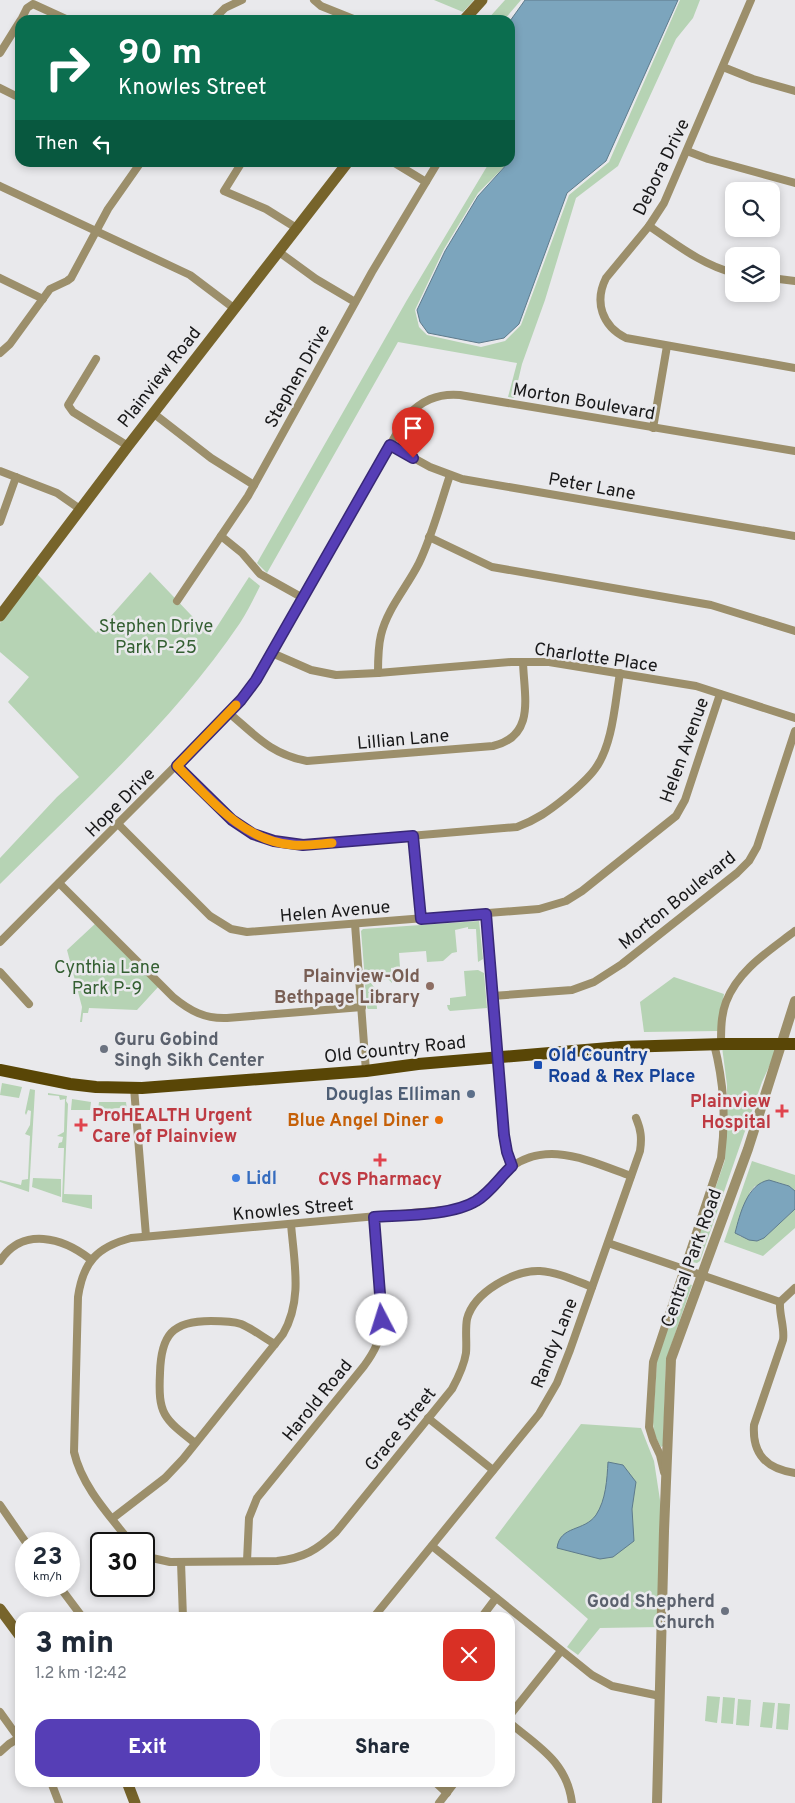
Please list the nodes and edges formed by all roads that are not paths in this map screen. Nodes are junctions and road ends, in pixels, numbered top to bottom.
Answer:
1 (242, 0) edge
2 (314, 0) edge
3 (482, 0) edge
4 (752, 0) edge
5 (23, 15) edge
6 (57, 15) edge
7 (218, 15) edge
8 (340, 15) edge
9 (468, 15) edge
10 (15, 28) edge
11 (0, 53) edge
12 (723, 67) junction
13 (0, 88) edge
14 (795, 92) edge
15 (15, 96) edge
16 (687, 151) junction
17 (138, 167) edge
18 (239, 167) edge
19 (344, 167) edge
20 (401, 167) edge
21 (435, 167) edge
22 (426, 182) junction
23 (795, 183) edge
24 (0, 186) edge
25 (650, 226) junction
26 (298, 229) junction
27 (97, 232) junction
28 (279, 252) junction
29 (725, 270) edge
30 (0, 278) edge
31 (780, 279) edge
32 (795, 281) edge
33 (43, 298) junction
34 (355, 302) junction
35 (235, 309) junction
36 (666, 346) junction
37 (0, 353) edge
38 (96, 359) dead end
39 (795, 368) edge
40 (153, 413) junction
41 (653, 428) junction
42 (390, 445) junction
43 (128, 446) junction
44 (795, 451) edge
45 (0, 471) edge
46 (450, 476) junction
47 (16, 477) junction
48 (254, 485) junction
49 (80, 509) junction
50 (0, 522) edge
51 (221, 536) junction
52 (795, 536) edge
53 (429, 537) junction
54 (303, 598) junction
55 (177, 601) dead end
56 (0, 616) edge
57 (795, 631) edge
58 (272, 653) junction
59 (523, 662) junction
60 (378, 673) junction
61 (620, 674) junction
62 (720, 694) junction
63 (229, 713) junction
64 (795, 718) edge
65 (795, 731) edge
66 (177, 766) junction
67 (118, 824) junction
68 (413, 836) junction
69 (59, 883) junction
70 (486, 914) junction
71 (421, 919) junction
72 (355, 924) junction
73 (795, 931) edge
74 (0, 942) edge
75 (0, 972) edge
76 (492, 996) junction
77 (795, 1001) edge
78 (29, 1004) dead end
79 (362, 1007) junction
80 (718, 1044) junction
81 (781, 1044) junction
82 (795, 1044) edge
83 (497, 1057) junction
84 (0, 1070) edge
85 (366, 1071) junction
86 (134, 1088) junction
87 (636, 1118) dead end
88 (512, 1166) junction
89 (631, 1176) junction
90 (374, 1217) junction
91 (291, 1224) junction
92 (146, 1236) junction
93 (608, 1243) junction
94 (90, 1259) junction
95 (0, 1261) edge
96 (684, 1269) junction
97 (701, 1275) junction
98 (592, 1287) junction
99 (795, 1288) edge
100 (780, 1302) junction
101 (275, 1344) junction
102 (428, 1418) junction
103 (195, 1443) junction
104 (492, 1470) junction
105 (795, 1473) edge
106 (666, 1490) junction
107 (0, 1505) edge
108 (113, 1518) junction
109 (19, 1532) edge
110 (123, 1532) edge
111 (432, 1546) junction
112 (155, 1558) edge
113 (247, 1561) junction
114 (181, 1562) junction
115 (67, 1597) edge
116 (496, 1598) junction
117 (0, 1609) edge
118 (78, 1612) edge
119 (182, 1612) edge
120 (378, 1612) edge
121 (486, 1612) edge
122 (513, 1612) edge
123 (515, 1613) edge
124 (15, 1629) edge
125 (561, 1651) junction
126 (660, 1696) junction
127 (515, 1709) edge
128 (0, 1712) edge
129 (515, 1727) edge
130 (15, 1733) edge
131 (15, 1741) edge
132 (0, 1752) edge
133 (53, 1787) edge
134 (129, 1787) edge
135 (440, 1787) edge
136 (451, 1787) edge
137 (447, 1793) junction
138 (59, 1803) edge
139 (135, 1803) edge
140 (439, 1803) edge
141 (572, 1803) edge
142 (657, 1803) edge

1 - 7 street
2 - 8 street
3 - 9 main road
4 - 12 street, Debora Drive
5 - 6 street
10 - 11 street
12 - 14 street
12 - 16 street, Debora Drive
13 - 15 street
16 - 23 street
16 - 25 street, Debora Drive
17 - 27 street
18 - 26 street
19 - 26 main road, Plainview Road
20 - 22 street
21 - 22 street, Stephen Drive
22 - 34 street, Stephen Drive
24 - 27 street
25 - 29 street
25 - 36 street, Debora Drive
26 - 28 main road, Plainview Road
27 - 33 street
27 - 35 street
28 - 34 street
28 - 35 main road, Plainview Road
30 - 33 street
31 - 32 street
33 - 37 street
34 - 48 street, Stephen Drive
35 - 40 main road, Plainview Road
36 - 39 street, Debora Drive
36 - 41 street
38 - 43 street
40 - 43 main road, Plainview Road
40 - 48 street
41 - 42 street, Morton Boulevard
41 - 44 street, Morton Boulevard
42 - 46 street, Peter Lane
42 - 54 street, Hope Drive
43 - 49 main road, Plainview Road
45 - 47 street
46 - 52 street, Peter Lane
46 - 53 street
47 - 49 street
47 - 50 street
48 - 51 street, Stephen Drive
49 - 56 main road, Plainview Road
51 - 54 street
51 - 55 street, Stephen Drive
53 - 57 street
53 - 60 street
54 - 58 street, Hope Drive
58 - 60 street, Charlotte Place
58 - 63 street, Hope Drive
59 - 60 street, Charlotte Place
59 - 61 street, Charlotte Place
59 - 63 street, Lillian Lane
61 - 62 street, Charlotte Place
61 - 68 street
62 - 64 street, Charlotte Place
62 - 70 street, Helen Avenue
63 - 66 street, Hope Drive
65 - 76 street, Morton Boulevard
66 - 67 street, Hope Drive
66 - 68 street
67 - 69 street, Hope Drive
67 - 72 street, Helen Avenue
68 - 71 street
69 - 74 street, Hope Drive
69 - 79 street
70 - 71 street, Helen Avenue
70 - 76 street
71 - 72 street, Helen Avenue
72 - 79 street
73 - 80 street, Central Park Road
75 - 78 street
76 - 83 street
77 - 81 street, Central Park Road
79 - 85 street
80 - 81 main road, Old Country Road
80 - 83 main road, Old Country Road
80 - 96 street, Central Park Road
81 - 82 main road, Old Country Road
81 - 97 street, Central Park Road
83 - 85 main road, Old Country Road
83 - 88 street
84 - 86 main road, Old Country Road
85 - 86 main road, Old Country Road
86 - 92 street
87 - 89 street, Randy Lane
88 - 89 street, Knowles Street
88 - 90 street, Knowles Street
89 - 93 street, Randy Lane
90 - 91 street, Knowles Street
90 - 113 street, Harold Road
91 - 92 street, Knowles Street
91 - 101 street
92 - 94 street, Knowles Street
93 - 96 street
93 - 98 street, Randy Lane
94 - 95 street
94 - 108 street
96 - 97 street
96 - 106 street, Central Park Road
97 - 100 street
97 - 106 street, Central Park Road
98 - 102 street, Grace Street
98 - 104 street, Randy Lane
99 - 100 street
100 - 105 street
101 - 103 street
101 - 103 street
102 - 104 street
102 - 113 street, Grace Street
103 - 108 street
104 - 111 street, Randy Lane
106 - 126 street, Central Park Road
107 - 109 street
108 - 110 street
111 - 116 street
111 - 120 street, Randy Lane
112 - 114 street, Grace Street
113 - 114 street, Grace Street
114 - 119 street
115 - 118 street
116 - 121 street
116 - 122 street
117 - 124 main road
123 - 125 street
125 - 126 street
125 - 127 street
126 - 142 street, Central Park Road
128 - 130 street
129 - 141 street
131 - 132 street
133 - 138 street
134 - 139 main road
135 - 137 street
136 - 137 street
137 - 140 street

